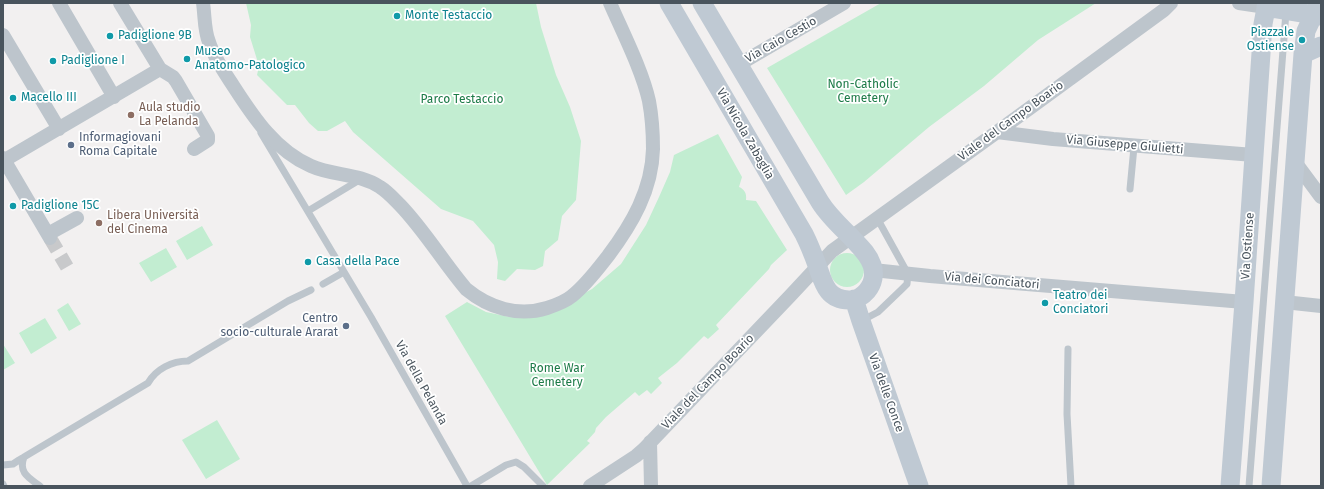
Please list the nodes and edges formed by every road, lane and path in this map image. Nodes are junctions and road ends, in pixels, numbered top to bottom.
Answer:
1 (59, 3) edge
2 (120, 3) edge
3 (203, 3) edge
4 (610, 3) edge
5 (669, 3) edge
6 (702, 3) edge
7 (844, 3) edge
8 (1171, 3) edge
9 (1239, 3) edge
10 (1267, 5) edge
11 (1291, 5) edge
12 (1316, 9) edge
13 (3, 36) edge
14 (1321, 46) edge
15 (1303, 54) junction
16 (738, 65) junction
17 (160, 69) junction
18 (114, 97) junction
19 (257, 122) junction
20 (59, 129) junction
21 (997, 132) junction
22 (1134, 147) junction
23 (194, 149) dead end
24 (1254, 155) junction
25 (4, 160) edge
26 (1295, 162) junction
27 (361, 178) junction
28 (1130, 189) dead end
29 (1321, 197) edge
30 (308, 211) junction
31 (77, 218) dead end
32 (877, 218) junction
33 (851, 237) junction
34 (818, 267) junction
35 (873, 270) junction
36 (344, 272) junction
37 (908, 274) junction
38 (323, 284) dead end
39 (312, 290) dead end
40 (854, 299) junction
41 (1244, 302) junction
42 (1284, 302) junction
43 (1321, 306) edge
44 (861, 321) junction
45 (1068, 349) dead end
46 (650, 442) junction
47 (24, 457) junction
48 (13, 464) junction
49 (3, 465) edge
50 (3, 473) edge
51 (40, 486) edge
52 (467, 486) edge
53 (471, 486) edge
54 (542, 486) edge
55 (590, 486) edge
56 (651, 486) edge
57 (919, 486) edge
58 (1071, 486) edge
59 (1230, 486) edge
60 (1249, 486) edge
61 (1271, 486) edge

1 - 18 street
2 - 17 street
3 - 19 street
4 - 27 street
5 - 34 street, Via Nicola Zabaglia
6 - 16 street
7 - 16 street, Via Caio Cestio
8 - 21 street, Viale del Campo Boario
9 - 10 street
10 - 11 street
10 - 24 street, Via Ostiense
11 - 12 street
11 - 60 lane, Via Ostiense
12 - 15 street
13 - 20 street
14 - 15 street
15 - 26 street
16 - 33 street
17 - 18 street
17 - 23 street
18 - 20 street
19 - 27 street
19 - 30 lane, Via della Pelanda
20 - 25 street
21 - 22 street, Via Giuseppe Giulietti
21 - 32 street, Viale del Campo Boario
22 - 24 street, Via Giuseppe Giulietti
22 - 28 lane
24 - 41 street, Via Ostiense
25 - 31 street
26 - 29 street
26 - 42 street
27 - 30 lane
30 - 36 lane, Via della Pelanda
32 - 33 street, Viale del Campo Boario
32 - 37 lane
33 - 34 street
33 - 35 street
34 - 40 street
34 - 46 street, Viale del Campo Boario
35 - 37 street, Via dei Conciatori
35 - 40 street
36 - 38 lane
36 - 52 lane, Via della Pelanda
37 - 41 street, Via dei Conciatori
37 - 44 lane
39 - 47 lane
40 - 44 street, Via delle Conce
41 - 59 street, Via Ostiense
42 - 43 street
42 - 61 street
44 - 57 street, Via delle Conce
45 - 58 lane
46 - 55 street, Viale del Campo Boario
46 - 56 street
47 - 48 lane
47 - 51 lane
48 - 49 lane
48 - 50 lane
53 - 54 lane

